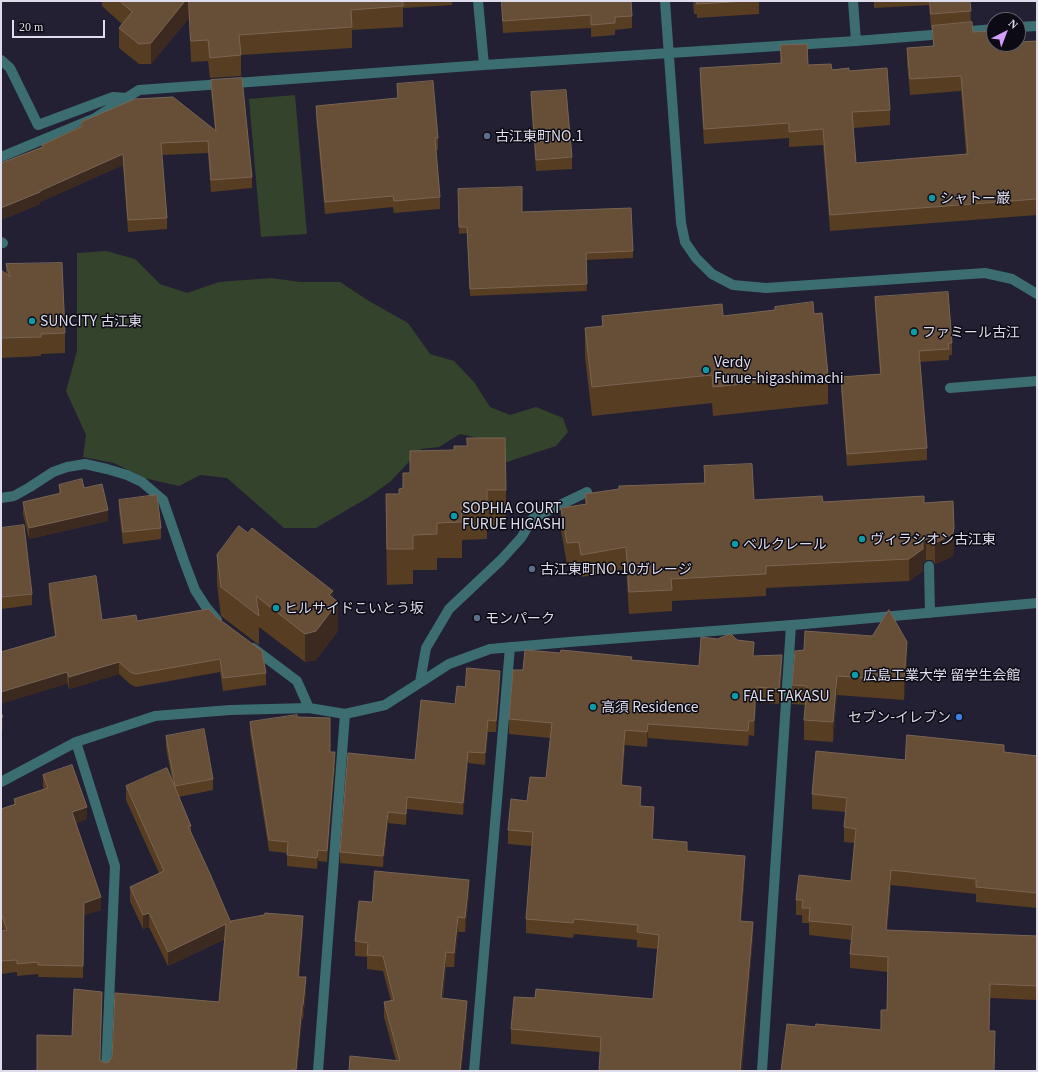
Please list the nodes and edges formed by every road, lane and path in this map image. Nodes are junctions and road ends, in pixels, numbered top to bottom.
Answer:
1 (478, 1) edge
2 (665, 1) edge
3 (853, 1) edge
4 (1037, 26) edge
5 (1026, 27) edge
6 (986, 31) edge
7 (856, 41) junction
8 (669, 52) junction
9 (1, 60) edge
10 (484, 65) junction
11 (127, 98) junction
12 (1, 157) edge
13 (1037, 294) edge
14 (1037, 381) edge
15 (950, 388) dead end
16 (587, 492) edge
17 (1, 498) edge
18 (929, 566) edge
19 (1037, 603) edge
20 (930, 613) junction
21 (791, 625) junction
22 (225, 627) edge
23 (243, 640) edge
24 (510, 647) junction
25 (420, 682) junction
26 (309, 708) junction
27 (345, 714) junction
28 (76, 742) junction
29 (1, 782) edge
30 (106, 1071) edge
31 (318, 1071) edge
32 (474, 1071) edge
33 (762, 1071) edge

1 - 10 street
2 - 8 street
3 - 7 street
4 - 5 street
6 - 7 street
7 - 8 street
8 - 10 street
8 - 13 street
9 - 11 street
10 - 11 street
11 - 12 street
14 - 15 street
16 - 25 street
17 - 22 street
18 - 20 street
19 - 20 street
20 - 21 street
21 - 24 street
21 - 33 street
23 - 26 street
24 - 25 street
24 - 32 street
25 - 27 street
26 - 27 street
26 - 28 street
27 - 31 street
28 - 29 street
28 - 30 street

